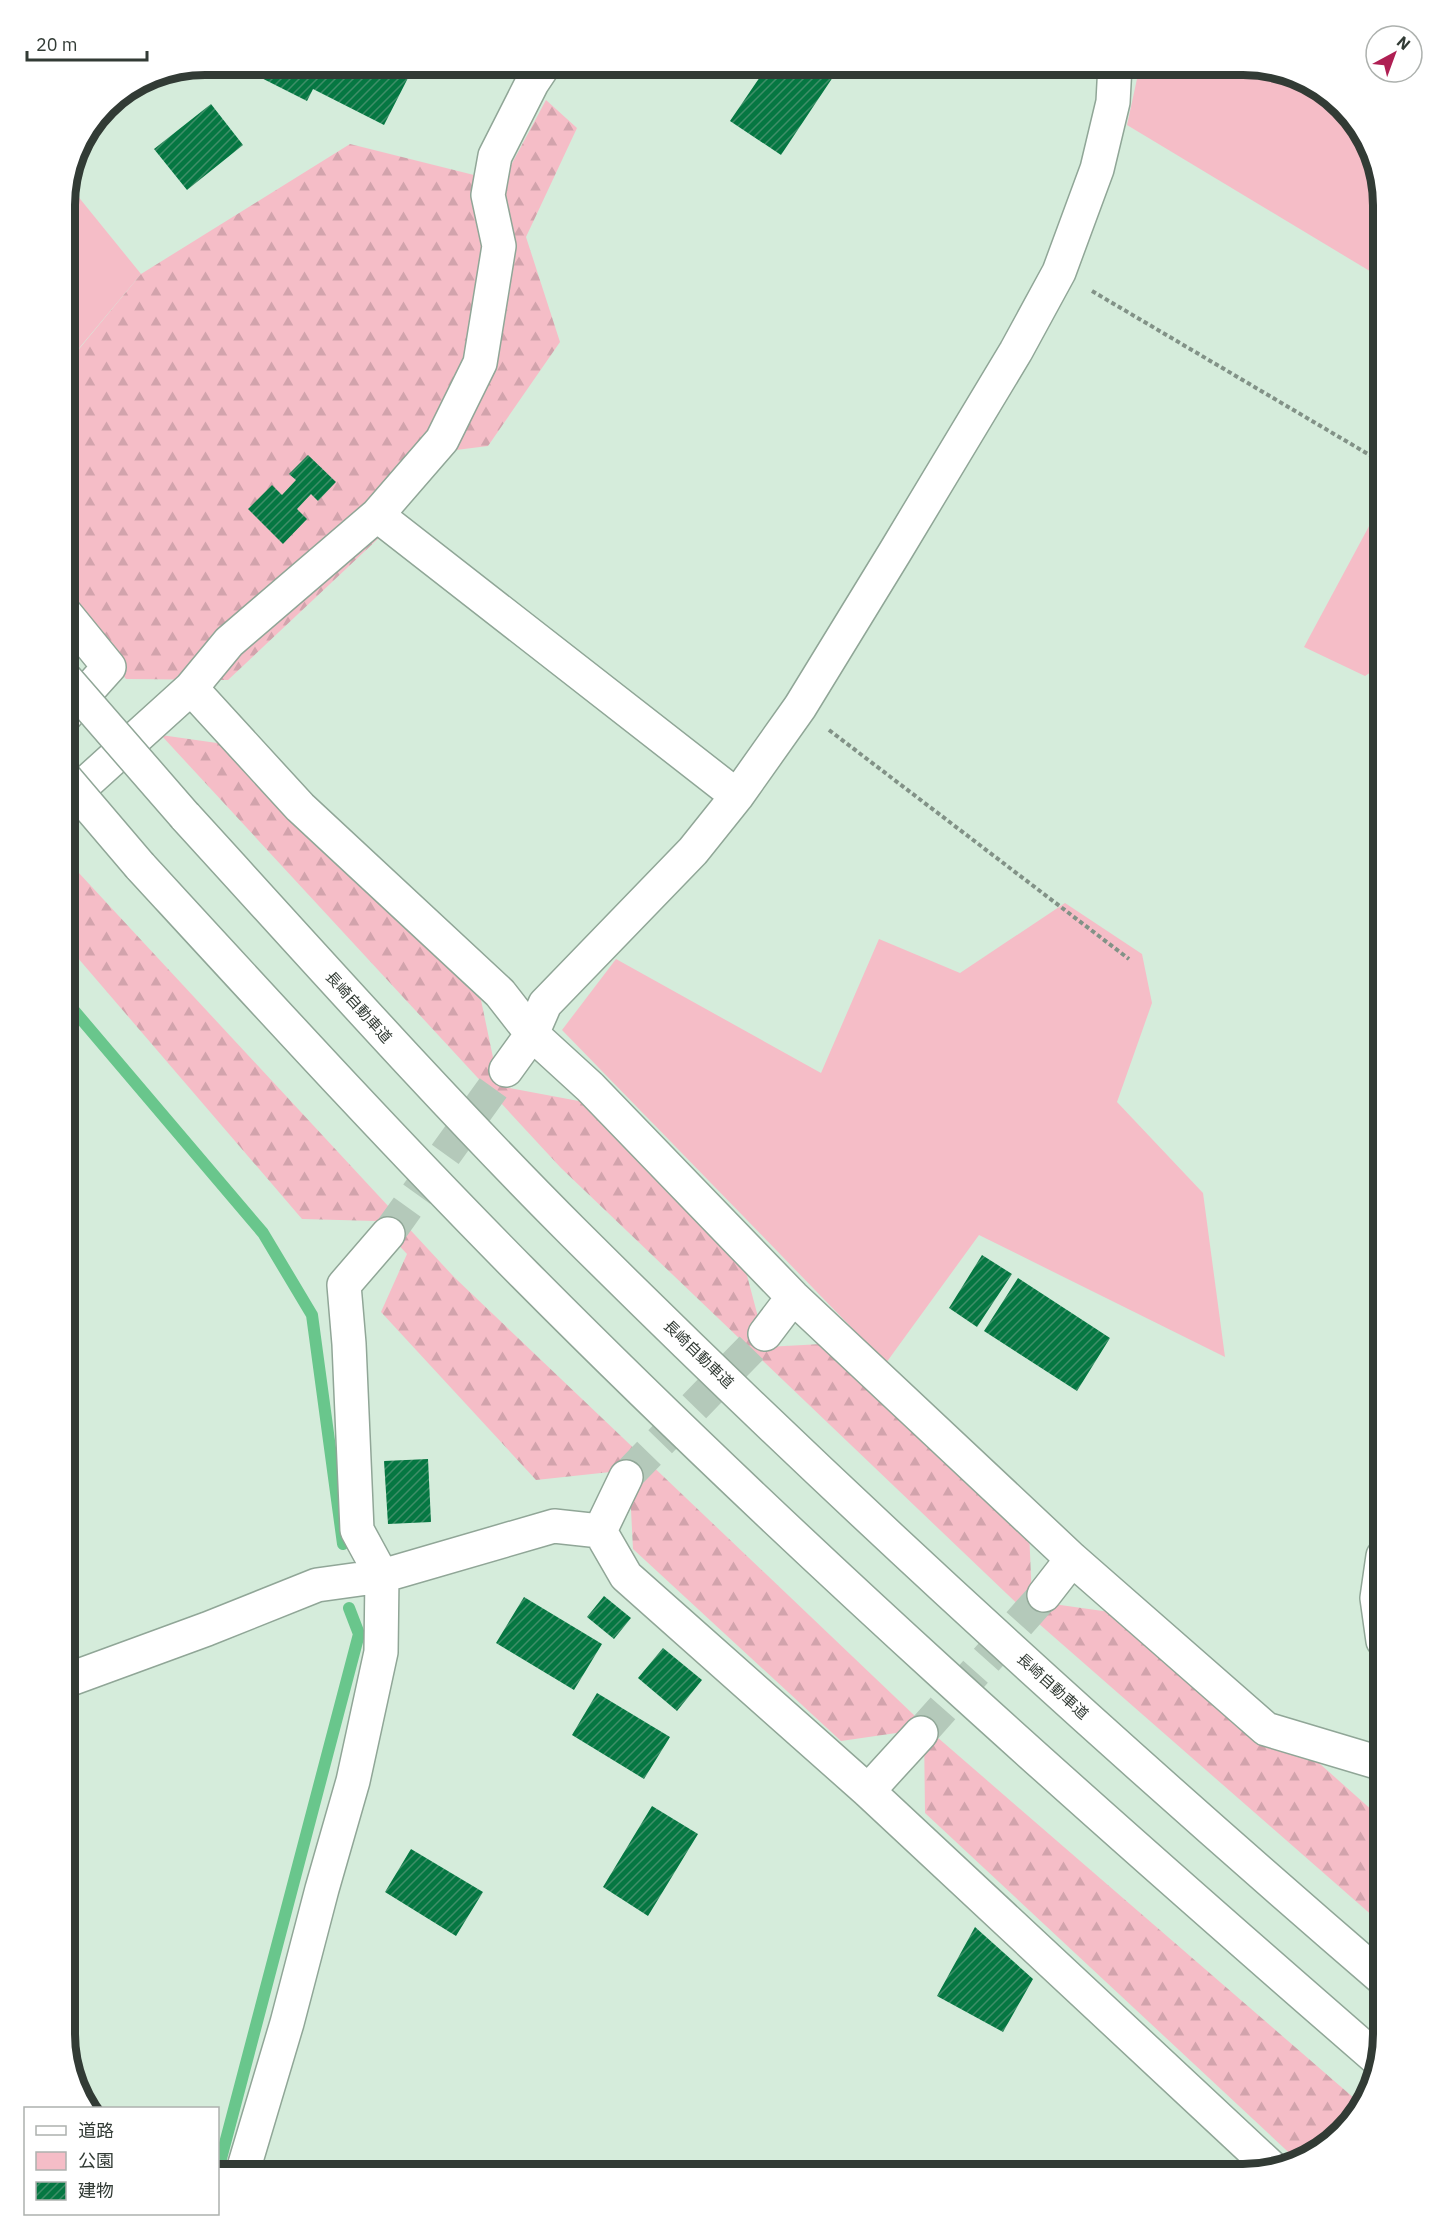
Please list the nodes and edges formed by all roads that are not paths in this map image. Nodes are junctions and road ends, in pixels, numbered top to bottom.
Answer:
1 (537, 75) edge
2 (1114, 75) edge
3 (377, 515) junction
4 (75, 625) edge
5 (191, 688) junction
6 (75, 690) edge
7 (75, 706) edge
8 (75, 790) edge
9 (75, 793) edge
10 (737, 796) junction
11 (532, 1034) junction
12 (506, 1070) tunnel mouth
13 (388, 1234) tunnel mouth
14 (793, 1297) junction
15 (765, 1334) tunnel mouth
16 (626, 1477) tunnel mouth
17 (600, 1531) junction
18 (1072, 1559) junction
19 (382, 1576) junction
20 (1044, 1595) tunnel mouth
21 (75, 1677) edge
22 (921, 1733) tunnel mouth
23 (1373, 1761) edge
24 (868, 1791) junction
25 (1373, 1970) edge
26 (1371, 2054) edge
27 (1266, 2162) edge
28 (245, 2164) edge

1 - 3 main road
2 - 10 main road
3 - 5 main road
3 - 10 main road
4 - 7 main road
5 - 9 main road
5 - 11 main road
6 - 25 main road, 長崎自動車道, bridge
8 - 26 main road, bridge
10 - 11 main road
11 - 12 main road
11 - 14 main road
13 - 19 main road
14 - 15 main road
14 - 18 main road
16 - 17 main road
17 - 19 main road
17 - 24 main road
18 - 20 main road
18 - 23 main road
19 - 21 main road
19 - 28 main road
22 - 24 main road
24 - 27 main road

